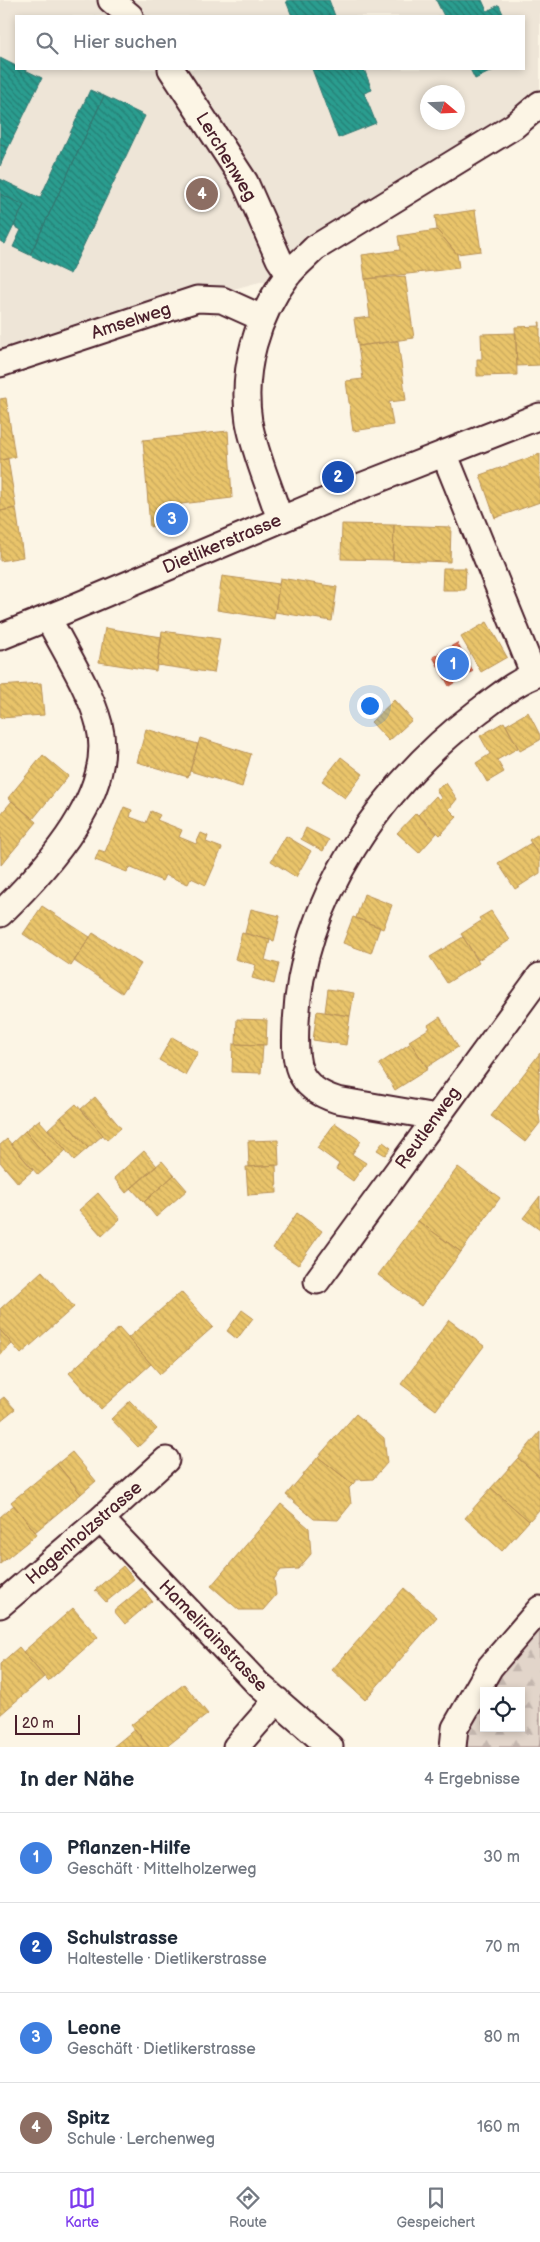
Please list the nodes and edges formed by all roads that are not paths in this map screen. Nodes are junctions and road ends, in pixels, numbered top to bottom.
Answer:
1 (111, 0) edge
2 (129, 15) edge
3 (172, 70) edge
4 (540, 104) edge
5 (289, 274) junction
6 (262, 318) junction
7 (0, 364) edge
8 (540, 416) edge
9 (444, 453) junction
10 (280, 520) junction
11 (48, 618) junction
12 (0, 636) edge
13 (537, 674) edge
14 (0, 914) edge
15 (540, 976) edge
16 (436, 1117) junction
17 (317, 1282) dead end
18 (166, 1460) dead end
19 (101, 1519) junction
20 (0, 1605) edge
21 (540, 1609) edge
22 (277, 1700) junction
23 (236, 1747) edge
24 (330, 1747) edge
25 (452, 1747) edge

1 - 2 street
3 - 5 street, Lerchenweg
4 - 5 street
5 - 6 street
6 - 7 street, Amselweg
6 - 10 street
8 - 9 street, Dietlikerstrasse
9 - 10 street, Dietlikerstrasse
9 - 13 street
10 - 11 street, Dietlikerstrasse
11 - 12 street, Dietlikerstrasse
11 - 14 street
13 - 16 street
15 - 16 street, Reutlenweg
16 - 17 street, Reutlenweg
18 - 19 street, Hagenholzstrasse
19 - 20 street, Hagenholzstrasse
19 - 22 street, Hamelirainstrasse
21 - 25 street
22 - 23 street
22 - 24 street, Hamelirainstrasse

